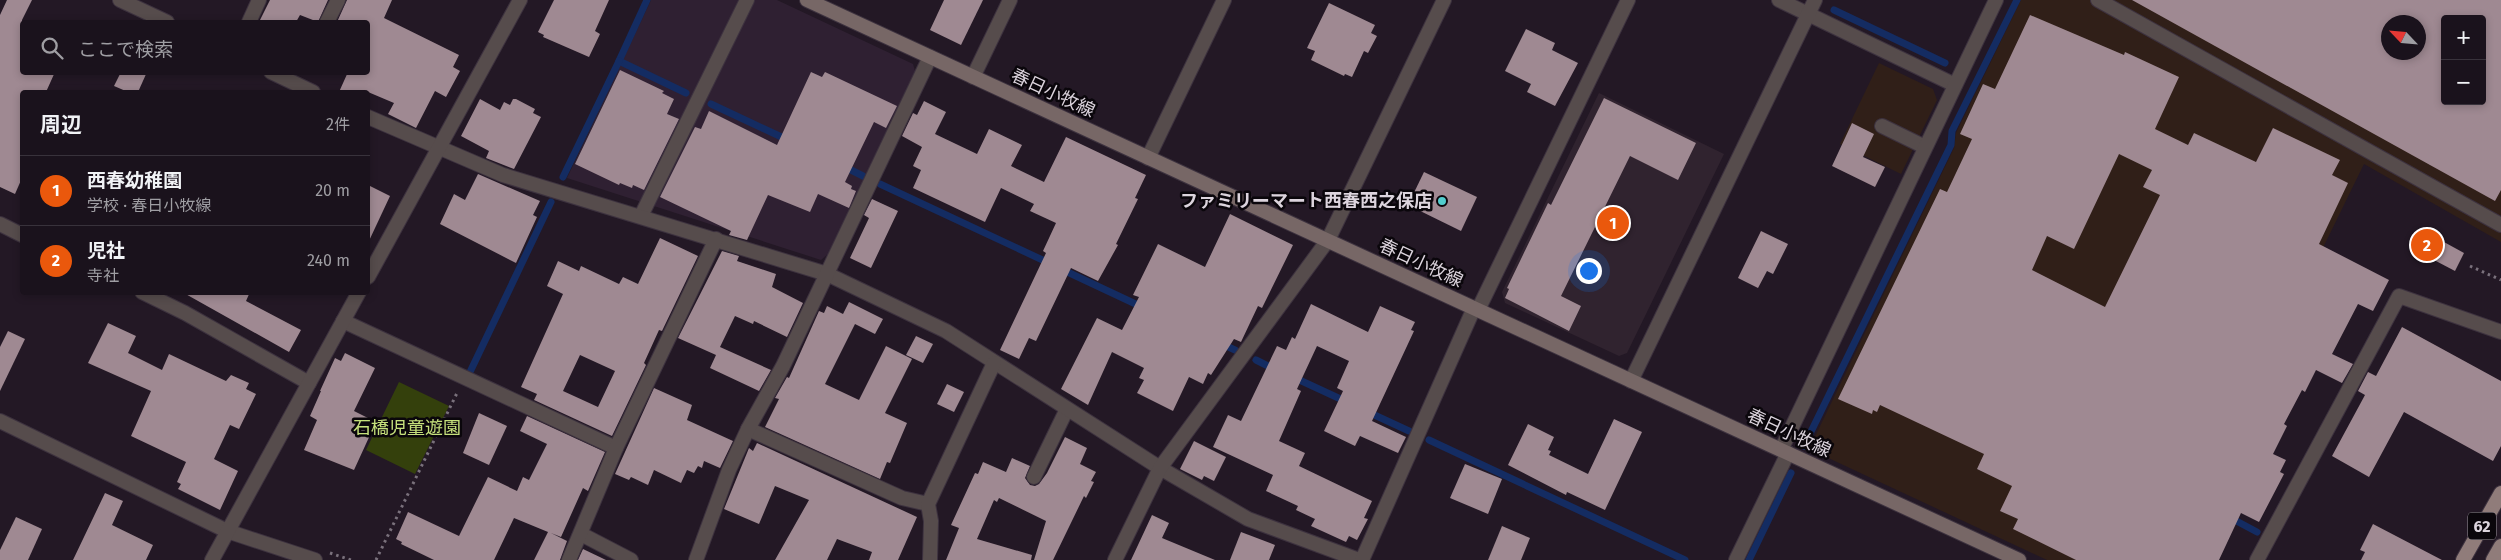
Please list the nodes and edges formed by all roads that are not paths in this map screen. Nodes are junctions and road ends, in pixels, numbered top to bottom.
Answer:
1 (120, 0) edge
2 (259, 0) edge
3 (338, 0) edge
4 (520, 0) edge
5 (747, 0) edge
6 (807, 0) edge
7 (1010, 0) edge
8 (1224, 0) edge
9 (1444, 0) edge
10 (1628, 0) edge
11 (1780, 0) edge
12 (1814, 0) edge
13 (1996, 0) edge
14 (2098, 0) edge
15 (146, 6) edge
16 (1808, 14) junction
17 (164, 20) edge
18 (249, 20) edge
19 (328, 20) edge
20 (930, 57) junction
21 (282, 75) edge
22 (973, 77) junction
23 (299, 79) edge
24 (1955, 85) junction
25 (311, 90) edge
26 (370, 118) edge
27 (1882, 126) dead end
28 (1925, 147) junction
29 (438, 148) junction
30 (1148, 158) junction
31 (641, 216) junction
32 (0, 224) edge
33 (2501, 225) edge
34 (20, 234) edge
35 (716, 239) junction
36 (1328, 240) junction
37 (370, 273) edge
38 (827, 274) junction
39 (148, 295) edge
40 (357, 295) edge
41 (1476, 309) junction
42 (343, 321) junction
43 (2501, 332) edge
44 (994, 363) junction
45 (1631, 381) junction
46 (309, 383) junction
47 (1067, 409) junction
48 (0, 421) edge
49 (748, 429) junction
50 (616, 448) junction
51 (1784, 451) junction
52 (1160, 468) junction
53 (1034, 477) dead end
54 (2501, 493) edge
55 (928, 504) junction
56 (227, 531) junction
57 (581, 534) junction
58 (2501, 546) edge
59 (212, 560) edge
60 (315, 560) edge
61 (569, 560) edge
62 (631, 560) edge
63 (696, 560) edge
64 (930, 560) edge
65 (1115, 560) edge
66 (1361, 560) edge
67 (1736, 560) edge
68 (2019, 560) edge
69 (2257, 560) edge
70 (2463, 560) edge
71 (2493, 560) edge

1 - 15 street
2 - 18 street
3 - 19 street
4 - 29 street
5 - 31 street
6 - 20 main road, 春日小牧線
7 - 22 street
8 - 30 street
9 - 36 street
10 - 41 street
11 - 16 street
12 - 16 street
13 - 24 street
14 - 33 street
15 - 17 street
16 - 24 street
16 - 45 street
20 - 22 main road, 春日小牧線
20 - 38 street
21 - 23 street
22 - 30 main road, 春日小牧線
23 - 25 street
24 - 28 street
26 - 29 street
27 - 28 street
28 - 51 street
29 - 31 street
29 - 37 street
30 - 36 main road, 春日小牧線
31 - 35 street
32 - 34 street
35 - 38 street
35 - 50 street
36 - 41 main road, 春日小牧線
36 - 52 street
38 - 44 street
38 - 49 street
39 - 46 street
40 - 42 street
41 - 45 main road, 春日小牧線
41 - 66 street
42 - 46 street
42 - 50 street
43 - 69 street
44 - 47 street
44 - 55 street
45 - 51 main road, 春日小牧線
46 - 56 street
47 - 52 street
47 - 53 street
48 - 56 street
49 - 55 street
49 - 63 street
50 - 57 street
51 - 67 street
51 - 68 main road, 春日小牧線
52 - 65 street
52 - 66 street
54 - 70 main road, 62
55 - 64 street
56 - 59 street
56 - 60 street
57 - 61 street
57 - 62 street
58 - 71 main road, 62

